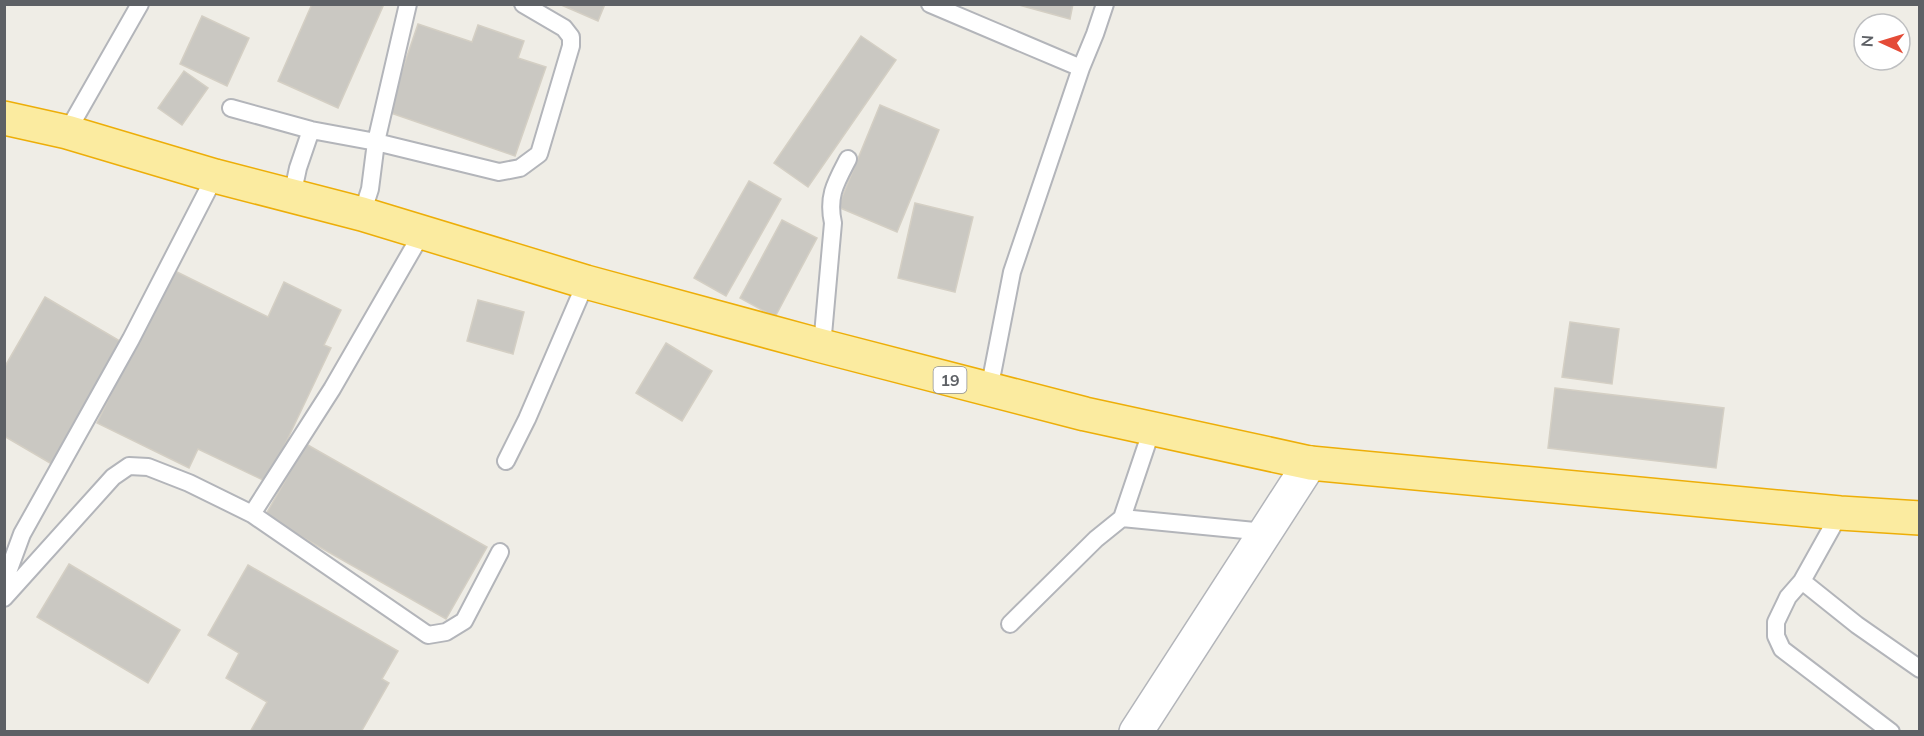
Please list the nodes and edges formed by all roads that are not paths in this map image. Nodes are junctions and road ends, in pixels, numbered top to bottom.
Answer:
1 (140, 4) edge
2 (408, 4) edge
3 (523, 4) edge
4 (930, 4) edge
5 (1105, 4) edge
6 (1081, 68) junction
7 (231, 108) dead end
8 (4, 118) edge
9 (311, 129) junction
10 (67, 132) junction
11 (376, 142) junction
12 (848, 159) dead end
13 (215, 176) junction
14 (292, 196) junction
15 (362, 214) junction
16 (422, 233) junction
17 (586, 282) junction
18 (822, 346) junction
19 (989, 390) junction
20 (1152, 429) junction
21 (506, 461) dead end
22 (1310, 463) junction
23 (1840, 513) junction
24 (252, 514) junction
25 (1122, 518) junction
26 (1920, 518) edge
27 (1265, 532) junction
28 (500, 552) dead end
29 (1802, 581) junction
30 (4, 583) edge
31 (4, 598) edge
32 (1010, 624) dead end
33 (1920, 669) edge
34 (1144, 728) edge
35 (1891, 732) edge

1 - 10 lane
2 - 11 lane
3 - 11 lane
4 - 6 lane
5 - 6 lane
6 - 19 lane
7 - 9 lane
8 - 10 highway, 19
9 - 11 lane
9 - 14 lane
10 - 13 highway, 19
11 - 15 lane
12 - 18 lane
13 - 14 highway, 19
13 - 30 lane
14 - 15 highway, 19
15 - 16 highway, 19
16 - 17 highway, 19
16 - 24 lane
17 - 18 highway, 19
17 - 21 lane
18 - 19 highway, 19
19 - 20 highway, 19
20 - 22 highway, 19
20 - 25 lane
22 - 23 highway, 19
22 - 27 street
23 - 26 highway, 19
23 - 29 lane
24 - 28 lane
24 - 31 lane
25 - 27 lane
25 - 32 lane
27 - 34 street
29 - 33 lane
29 - 35 lane

